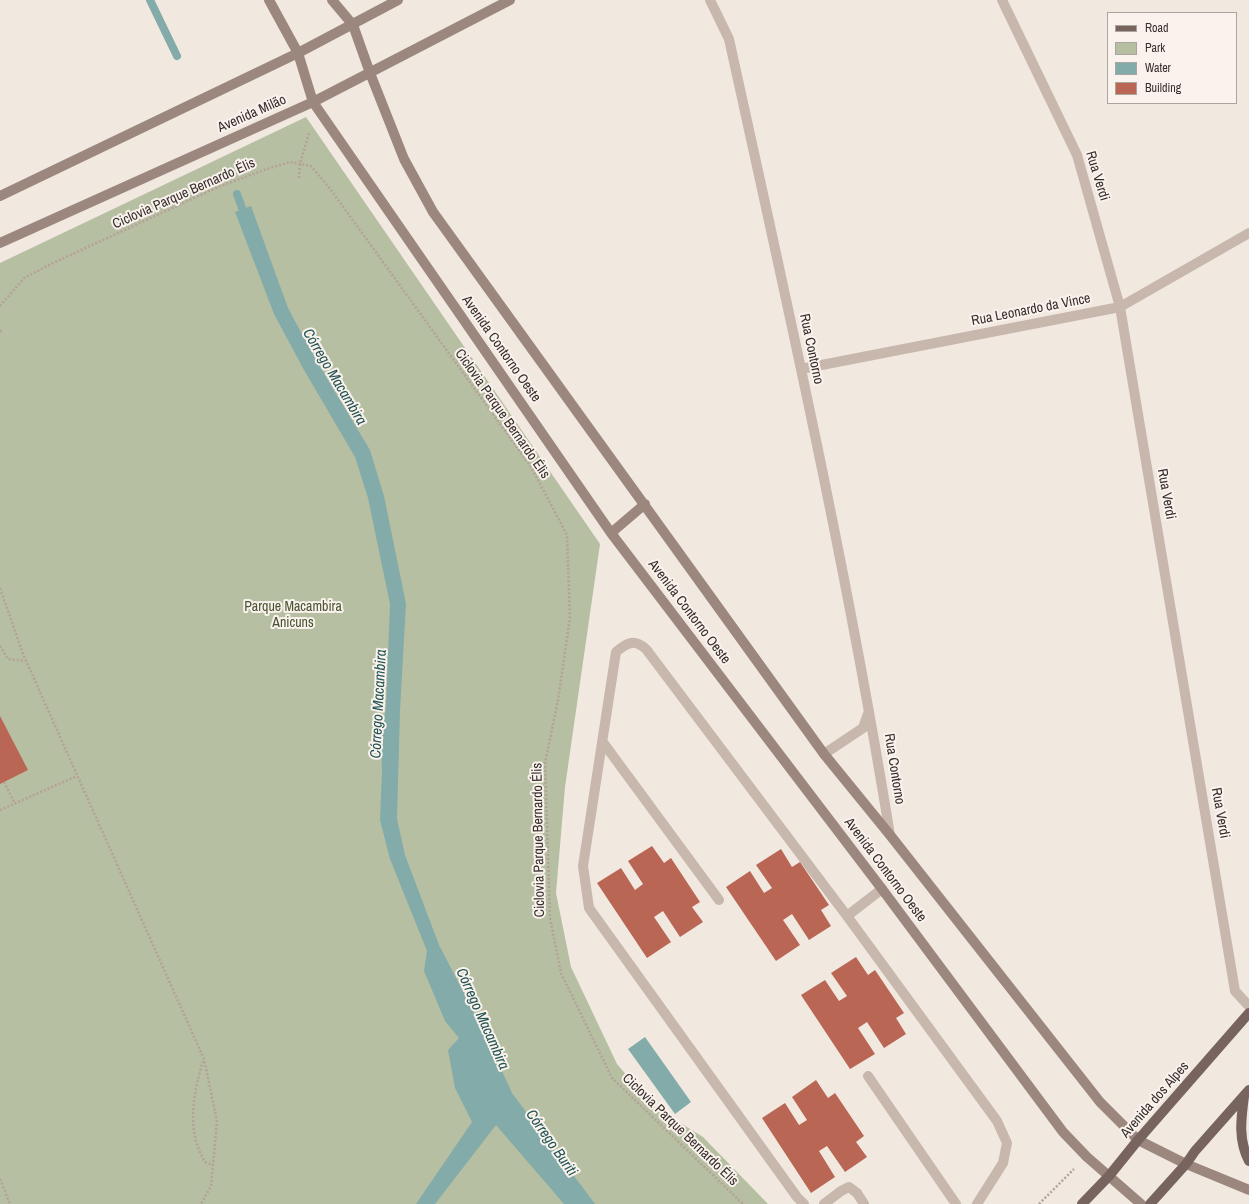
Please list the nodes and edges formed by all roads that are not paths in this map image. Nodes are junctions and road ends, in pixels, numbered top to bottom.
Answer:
1 (269, 0) edge
2 (332, 0) edge
3 (398, 0) edge
4 (510, 0) edge
5 (710, 0) edge
6 (1002, 0) edge
7 (353, 25) junction
8 (298, 53) junction
9 (370, 74) junction
10 (313, 102) junction
11 (0, 196) edge
12 (1249, 233) edge
13 (0, 243) edge
14 (1120, 308) junction
15 (801, 369) junction
16 (645, 504) junction
17 (612, 533) junction
18 (870, 709) junction
19 (602, 740) junction
20 (824, 754) junction
21 (890, 835) junction
22 (882, 888) junction
23 (719, 900) dead end
24 (847, 916) junction
25 (1249, 1006) edge
26 (1249, 1013) edge
27 (868, 1076) dead end
28 (1246, 1094) edge
29 (1138, 1140) junction
30 (1249, 1161) edge
31 (1186, 1164) junction
32 (1109, 1176) junction
33 (1249, 1190) edge
34 (804, 1204) edge
35 (824, 1204) edge
36 (864, 1204) edge
37 (956, 1204) edge
38 (977, 1204) edge
39 (1082, 1204) edge
40 (1141, 1204) edge
41 (1150, 1204) edge

1 - 8 main road, Avenida Contorno Oeste
2 - 7 main road, Avenida Contorno Oeste
3 - 7 main road
4 - 9 main road, Avenida Milão
5 - 15 street, Rua Contorno
6 - 14 street, Rua Verdi
7 - 8 main road
7 - 9 main road, Avenida Contorno Oeste
8 - 10 main road, Avenida Contorno Oeste
8 - 11 main road
9 - 10 main road, Avenida Milão
9 - 16 main road, Avenida Contorno Oeste
10 - 13 main road, Avenida Milão
10 - 17 main road, Avenida Contorno Oeste
12 - 14 street, Rua Leonardo da Vince
14 - 15 street, Rua Leonardo da Vince
14 - 25 street, Rua Verdi
15 - 18 street, Rua Contorno
16 - 17 main road
16 - 20 main road, Avenida Contorno Oeste
17 - 22 main road, Avenida Contorno Oeste
18 - 20 street, Rua Contorno
18 - 21 street, Rua Contorno
19 - 23 street
19 - 24 street
19 - 34 street
20 - 21 main road, Avenida Contorno Oeste
21 - 29 main road, Avenida Contorno Oeste
22 - 24 street
22 - 32 main road, Avenida Contorno Oeste
24 - 38 street
26 - 29 main road, Avenida dos Alpes
27 - 37 street
28 - 30 main road
28 - 31 main road
29 - 31 main road, Avenida Contorno Oeste
29 - 32 main road, Avenida dos Alpes
31 - 33 main road, Avenida Contorno Oeste
31 - 41 main road
32 - 39 main road, Avenida dos Alpes
32 - 40 main road, Avenida Contorno Oeste
35 - 36 street

